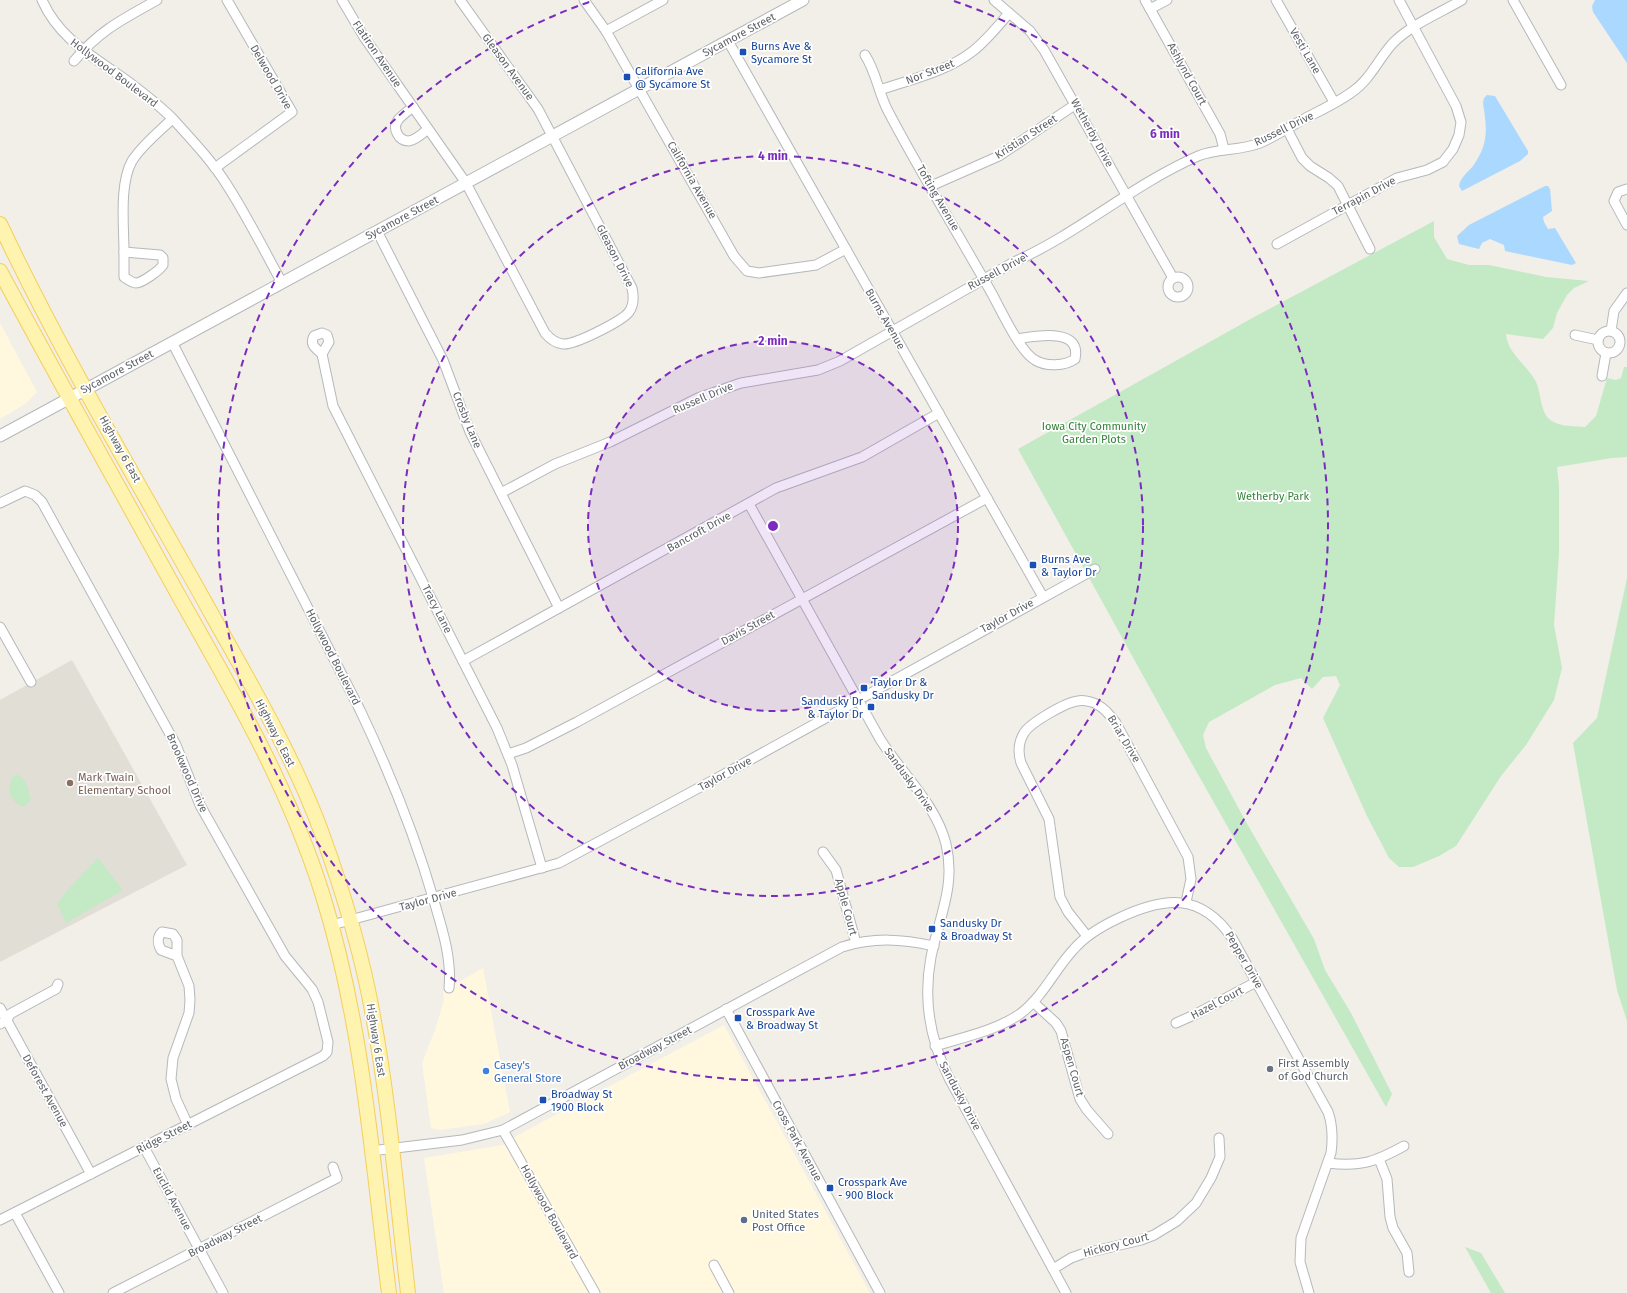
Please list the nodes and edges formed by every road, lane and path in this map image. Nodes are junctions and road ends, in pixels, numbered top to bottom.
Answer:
1 (42, 0) edge
2 (157, 0) edge
3 (226, 0) edge
4 (342, 0) edge
5 (460, 0) edge
6 (584, 0) edge
7 (663, 0) edge
8 (803, 0) edge
9 (994, 0) edge
10 (1145, 0) edge
11 (1167, 0) edge
12 (1276, 0) edge
13 (1399, 0) edge
14 (1462, 0) edge
15 (1513, 0) edge
16 (1150, 9) junction
17 (1009, 13) junction
18 (1414, 28) junction
19 (606, 31) junction
20 (728, 41) junction
21 (83, 51) junction
22 (865, 55) dead end
23 (74, 61) dead end
24 (1561, 85) dead end
25 (640, 88) junction
26 (880, 90) junction
27 (1334, 102) junction
28 (1076, 104) junction
29 (413, 107) junction
30 (172, 119) junction
31 (428, 129) junction
32 (1287, 129) junction
33 (553, 136) junction
34 (1224, 150) junction
35 (215, 168) junction
36 (466, 183) junction
37 (931, 186) junction
38 (1627, 189) edge
39 (1126, 195) junction
40 (1348, 204) junction
41 (0, 224) edge
42 (1627, 225) edge
43 (377, 231) junction
44 (1276, 244) dead end
45 (846, 249) junction
46 (1370, 249) dead end
47 (124, 252) junction
48 (0, 271) edge
49 (1173, 278) dead end
50 (984, 279) junction
51 (282, 283) junction
52 (1627, 293) edge
53 (892, 331) junction
54 (1611, 331) junction
55 (1575, 335) dead end
56 (1018, 339) junction
57 (1598, 340) junction
58 (172, 342) junction
59 (1623, 346) edge
60 (1606, 353) junction
61 (322, 354) dead end
62 (1602, 376) dead end
63 (86, 389) junction
64 (69, 398) junction
65 (939, 413) junction
66 (0, 436) edge
67 (501, 493) junction
68 (986, 498) junction
69 (0, 503) edge
70 (749, 504) junction
71 (1095, 569) dead end
72 (1042, 597) junction
73 (802, 598) junction
74 (559, 608) junction
75 (0, 627) edge
76 (463, 661) junction
77 (31, 682) dead end
78 (858, 700) junction
79 (508, 754) junction
80 (823, 852) dead end
81 (542, 868) junction
82 (433, 899) junction
83 (1186, 902) junction
84 (350, 920) junction
85 (332, 925) junction
86 (1087, 936) junction
87 (856, 943) junction
88 (934, 946) junction
89 (177, 956) dead end
90 (1256, 982) junction
91 (58, 984) dead end
92 (450, 988) dead end
93 (1033, 1002) junction
94 (0, 1008) edge
95 (726, 1009) junction
96 (3, 1022) edge
97 (1176, 1023) dead end
98 (935, 1046) junction
99 (327, 1052) joint
100 (188, 1125) junction
101 (503, 1130) junction
102 (1108, 1134) dead end
103 (1219, 1138) dead end
104 (1404, 1146) dead end
105 (144, 1147) junction
106 (391, 1148) junction
107 (371, 1151) junction
108 (1379, 1160) junction
109 (1328, 1162) junction
110 (333, 1167) dead end
111 (91, 1174) junction
112 (15, 1212) junction
113 (0, 1220) edge
114 (199, 1249) junction
115 (714, 1264) dead end
116 (1053, 1269) junction
117 (1409, 1272) dead end
118 (59, 1293) edge
119 (113, 1293) edge
120 (223, 1293) edge
121 (389, 1293) edge
122 (408, 1293) edge
123 (595, 1293) edge
124 (729, 1293) edge
125 (880, 1293) edge
126 (1066, 1293) edge
127 (1309, 1293) edge

1 - 21 street, Hollywood Boulevard
2 - 21 street
3 - 35 street, Delwood Drive
4 - 29 street, Flatiron Avenue
5 - 33 street, Gleason Avenue
6 - 19 street, California Avenue
7 - 19 street
8 - 20 street, Sycamore Street
9 - 17 street, Wetherby Drive
10 - 16 street, Ashlynd Court
11 - 16 street
12 - 27 street, Vesti Lane
13 - 18 street, Terrapin Drive
14 - 18 street, Russell Drive
15 - 24 street
16 - 34 street, Ashlynd Court
17 - 26 street, Nor Street
17 - 28 street, Wetherby Drive
18 - 27 street, Russell Drive
18 - 40 street, Terrapin Drive
19 - 25 street, California Avenue
20 - 25 street, Sycamore Street
20 - 45 street, Burns Avenue
21 - 23 street
21 - 30 street, Hollywood Boulevard
22 - 26 street, Tofting Avenue
25 - 33 street, Sycamore Street
25 - 45 street, California Avenue
26 - 37 street, Tofting Avenue
27 - 32 street, Russell Drive
28 - 37 street, Kristian Street
28 - 39 street, Wetherby Drive
29 - 31 street, Flatiron Avenue
29 - 31 street
30 - 35 street, Hollywood Boulevard
30 - 47 street
31 - 36 street, Flatiron Avenue
32 - 34 street, Russell Drive
32 - 40 street
33 - 36 street, Sycamore Street
33 - 36 street, Gleason Drive
34 - 39 street, Russell Drive
35 - 51 street, Hollywood Boulevard
36 - 43 street, Sycamore Street
37 - 50 street, Tofting Avenue
38 - 42 street
39 - 49 street, Wetherby Drive
39 - 50 street, Russell Drive
40 - 44 street, Terrapin Drive
40 - 46 street
41 - 63 main road, Highway 6 East
43 - 51 street, Sycamore Street
43 - 67 street, Crosby Lane
45 - 53 street, Burns Avenue
47 - 47 street
48 - 64 main road, Highway 6 East
50 - 53 street, Russell Drive
50 - 56 street, Tofting Avenue
51 - 58 street, Sycamore Street
52 - 54 street
53 - 65 street, Burns Avenue
53 - 67 street, Russell Drive
54 - 57 street
54 - 59 street
55 - 57 street
56 - 56 street, Tofting Avenue
57 - 60 street
58 - 63 street, Sycamore Street
58 - 82 street, Hollywood Boulevard
59 - 60 street
60 - 62 street
61 - 76 street, Tracy Lane
63 - 64 street, Sycamore Street
63 - 84 main road, Highway 6 East
64 - 66 street, Sycamore Street
64 - 85 main road, Highway 6 East
65 - 68 street, Burns Avenue
65 - 70 street, Bancroft Drive
67 - 74 street, Crosby Lane
68 - 72 street, Burns Avenue
68 - 73 street, Davis Street
69 - 99 street, Brookwood Drive
70 - 73 street, Sandusky Drive
70 - 74 street, Bancroft Drive
71 - 72 street, Taylor Drive
72 - 78 street, Taylor Drive
73 - 78 street, Sandusky Drive
73 - 79 street, Davis Street
74 - 76 street, Bancroft Drive
75 - 77 street
76 - 79 street, Tracy Lane
78 - 81 street, Taylor Drive
78 - 88 street, Sandusky Drive
79 - 81 street, Tracy Lane
80 - 87 street, Apple Court
81 - 82 street, Taylor Drive
82 - 84 street, Taylor Drive
82 - 92 street, Hollywood Boulevard
83 - 86 street, Pepper Drive
83 - 86 street, Briar Drive
83 - 90 street, Pepper Drive
84 - 85 street, Taylor Drive
84 - 106 main road, Highway 6 East
85 - 107 main road, Highway 6 East
86 - 93 street, Pepper Drive
87 - 88 street, Broadway Street
87 - 95 street, Broadway Street
88 - 98 street, Sandusky Drive
89 - 100 street
90 - 97 street, Hazel Court
90 - 109 street, Pepper Drive
91 - 96 street
93 - 98 street, Pepper Drive
93 - 102 street, Aspen Court
94 - 96 street, Deforest Avenue
95 - 101 street, Broadway Street
95 - 125 street, Cross Park Avenue
96 - 111 street, Deforest Avenue
98 - 116 street, Sandusky Drive
99 - 100 street, Ridge Street
100 - 105 street, Ridge Street
101 - 106 street, Broadway Street
101 - 123 street, Hollywood Boulevard
103 - 116 street, Hickory Court
104 - 108 street
105 - 111 street, Ridge Street
105 - 114 street, Euclid Avenue
106 - 107 street, Broadway Street
106 - 122 main road, Highway 6 East
107 - 121 main road, Highway 6 East
108 - 109 street
108 - 117 street
109 - 127 street, Pepper Drive
110 - 114 street, Broadway Street
111 - 112 street, Ridge Street
112 - 113 street, Ridge Street
112 - 118 street
114 - 119 street, Broadway Street
114 - 120 street, Euclid Avenue
115 - 124 street
116 - 126 street, Sandusky Drive

